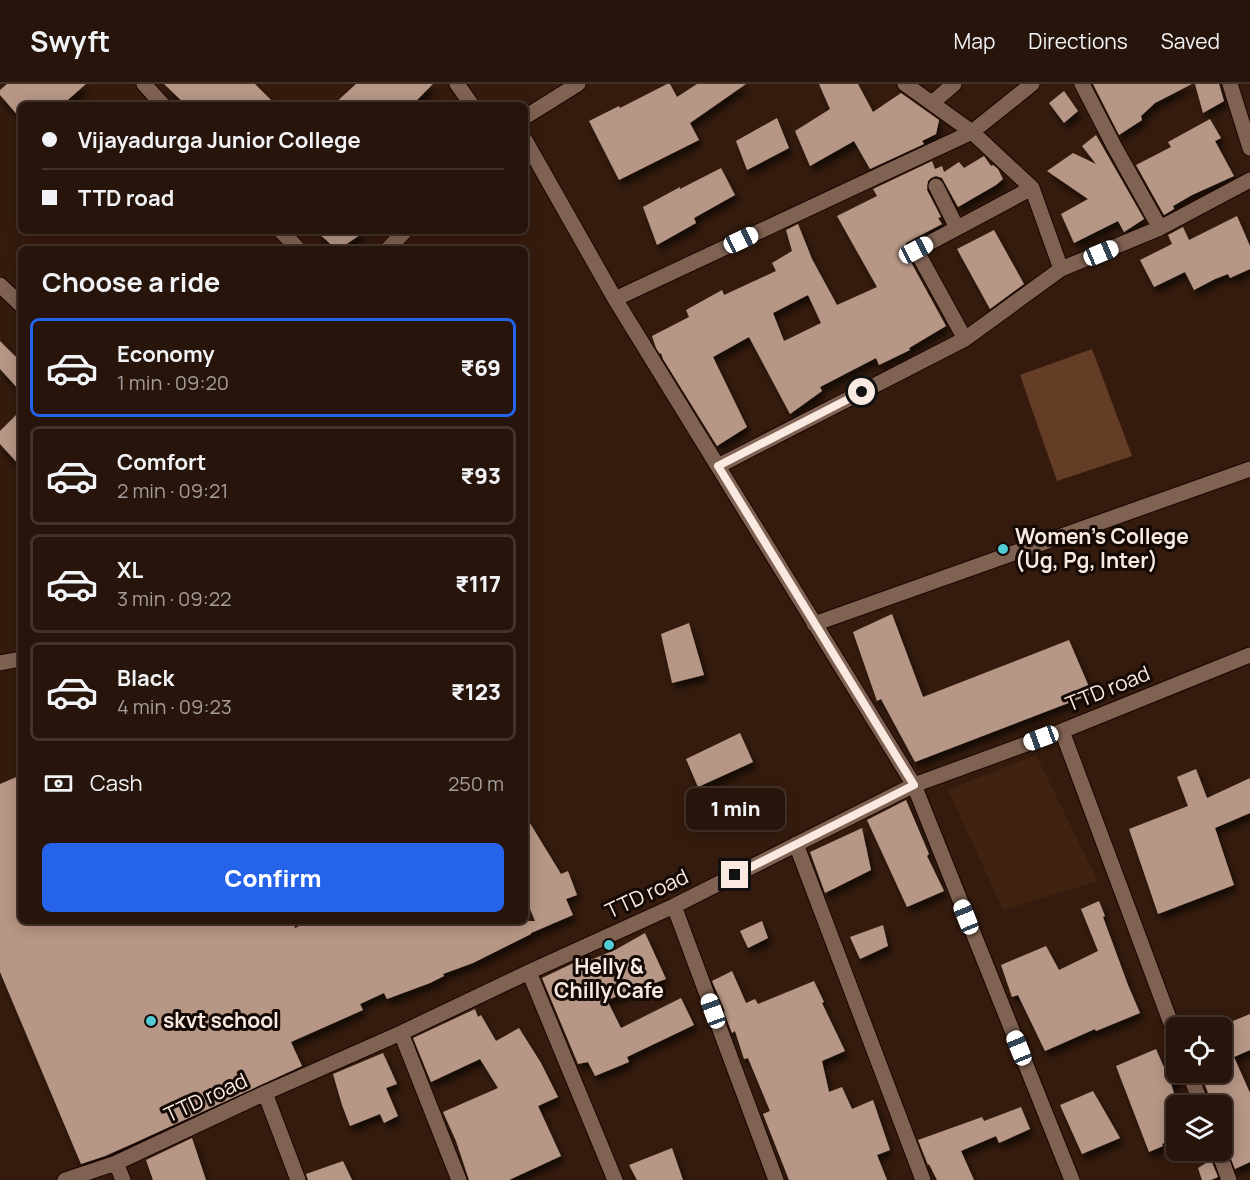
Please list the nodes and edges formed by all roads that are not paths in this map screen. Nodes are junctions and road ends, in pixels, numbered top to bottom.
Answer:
1 (144, 84) edge
2 (457, 84) edge
3 (578, 84) edge
4 (905, 84) edge
5 (954, 84) edge
6 (1032, 84) edge
7 (1082, 84) edge
8 (1230, 84) edge
9 (160, 102) edge
10 (470, 102) edge
11 (932, 104) junction
12 (528, 115) edge
13 (972, 132) junction
14 (528, 145) edge
15 (1250, 148) edge
16 (1250, 180) edge
17 (936, 186) dead end
18 (1032, 188) junction
19 (957, 228) junction
20 (1160, 228) junction
21 (284, 234) edge
22 (402, 234) edge
23 (295, 246) edge
24 (391, 246) edge
25 (1061, 269) junction
26 (0, 285) edge
27 (615, 299) junction
28 (18, 302) edge
29 (965, 339) junction
30 (718, 466) junction
31 (1250, 469) edge
32 (814, 624) junction
33 (1250, 655) edge
34 (18, 660) edge
35 (0, 663) edge
36 (1062, 731) junction
37 (914, 785) junction
38 (796, 844) junction
39 (674, 906) junction
40 (529, 972) junction
41 (1169, 1017) edge
42 (401, 1033) junction
43 (265, 1093) junction
44 (1222, 1161) edge
45 (116, 1163) junction
46 (65, 1180) edge
47 (123, 1180) edge
48 (298, 1180) edge
49 (459, 1180) edge
50 (615, 1180) edge
51 (776, 1180) edge
52 (923, 1180) edge
53 (1072, 1180) edge
54 (1230, 1180) edge

1 - 9 street
2 - 10 street
3 - 12 street
4 - 11 street
5 - 11 street
6 - 13 street
7 - 20 street
8 - 15 street
11 - 13 street
13 - 18 street
13 - 27 street
14 - 27 street
16 - 20 street
17 - 19 street
18 - 19 street
18 - 25 street
19 - 29 street
20 - 25 street
21 - 23 street
22 - 24 street
25 - 29 street
26 - 28 street
27 - 30 street
29 - 30 street
30 - 32 street
31 - 32 street
32 - 37 street
33 - 36 street, TTD road
34 - 35 street
36 - 37 street, TTD road
36 - 41 street
37 - 38 street, TTD road
37 - 53 street
38 - 39 street, TTD road
38 - 52 street
39 - 40 street, TTD road
39 - 51 street
40 - 42 street, TTD road
40 - 50 street
42 - 43 street, TTD road
42 - 49 street
43 - 45 street, TTD road
43 - 48 street
44 - 54 street
45 - 46 street, TTD road
45 - 47 street

